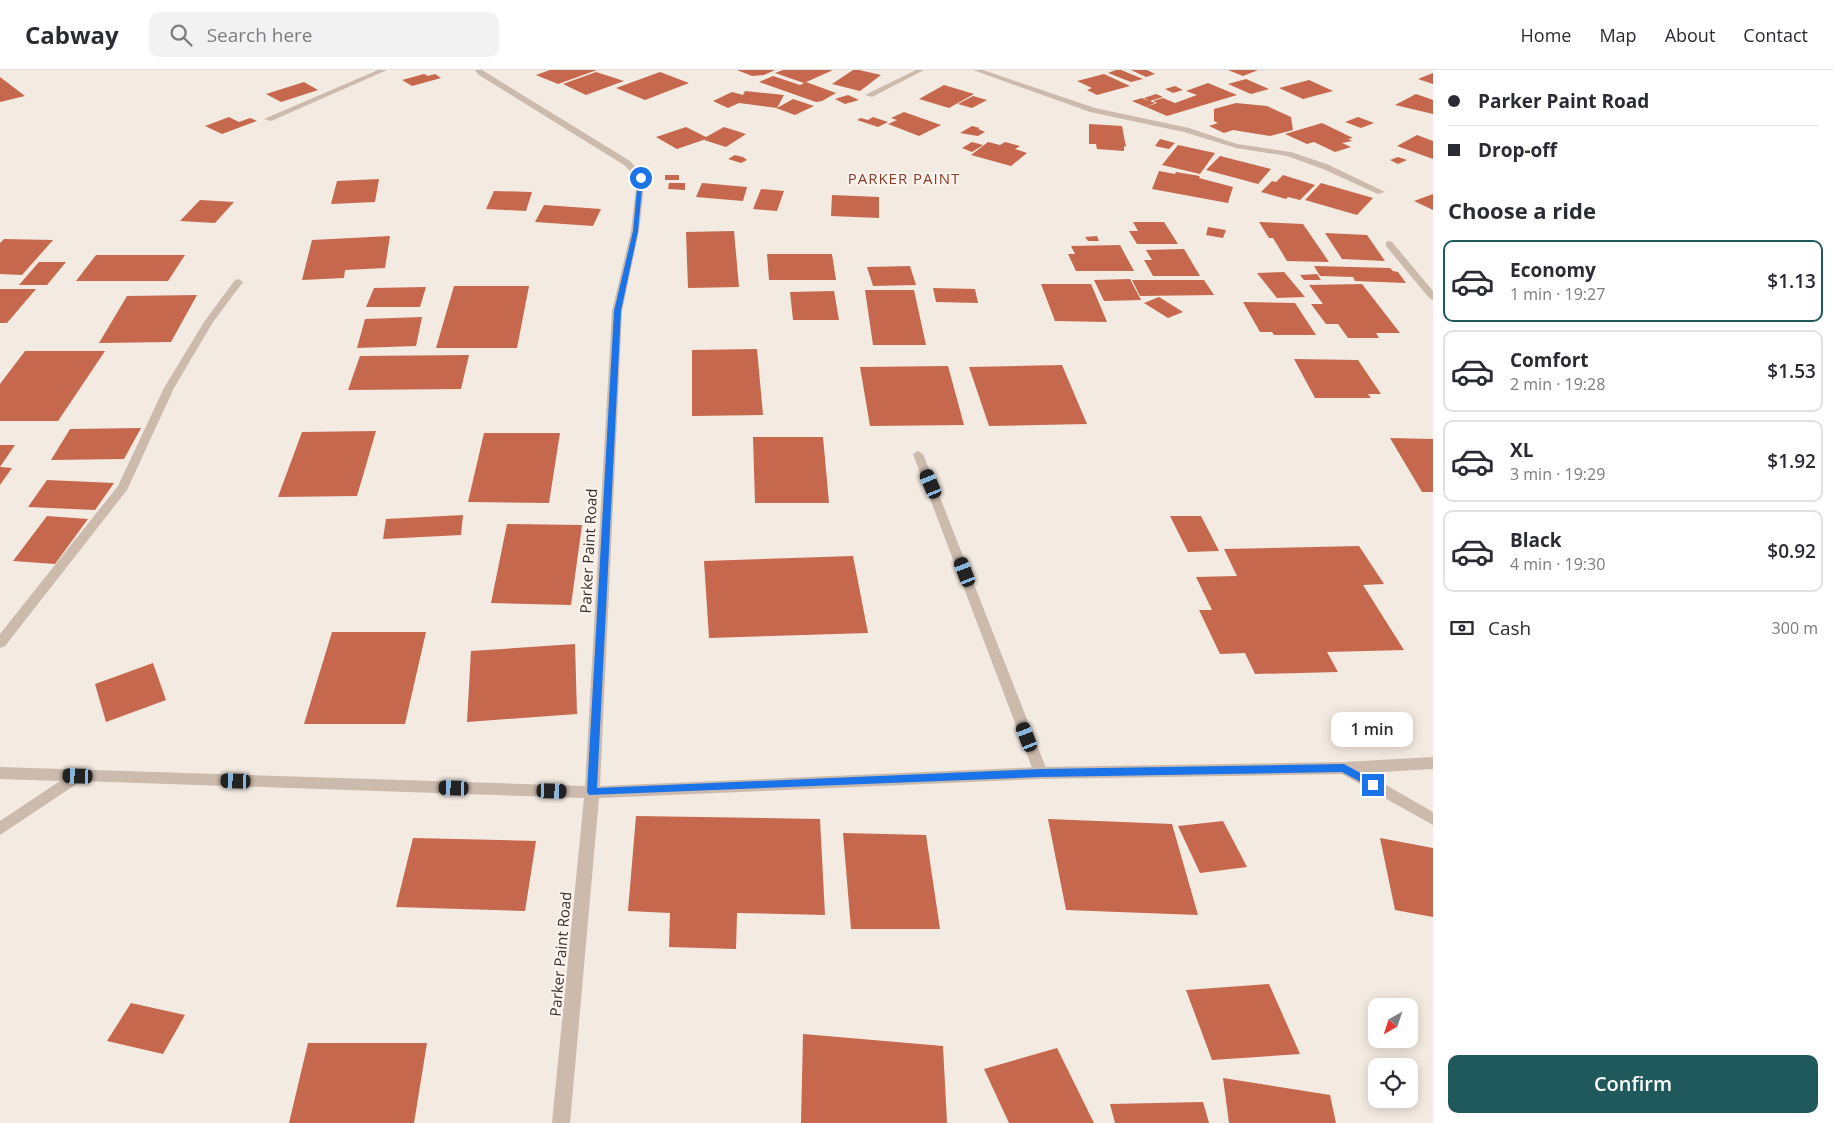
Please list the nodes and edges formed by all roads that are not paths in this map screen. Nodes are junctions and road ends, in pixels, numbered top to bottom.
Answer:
1 (384, 70) edge
2 (478, 70) edge
3 (921, 70) edge
4 (976, 70) edge
5 (868, 95) dead end
6 (268, 119) dead end
7 (1381, 192) dead end
8 (1389, 244) dead end
9 (238, 282) dead end
10 (1433, 297) edge
11 (918, 454) dead end
12 (0, 643) edge
13 (1433, 763) edge
14 (1344, 768) junction
15 (0, 773) edge
16 (1041, 773) junction
17 (78, 776) junction
18 (592, 792) junction
19 (1433, 819) edge
20 (0, 828) edge
21 (560, 1123) edge

1 - 6 street
2 - 18 street, Parker Paint Road
3 - 5 street
4 - 7 street
8 - 10 street
9 - 12 street
11 - 16 street
13 - 14 street
14 - 16 street
14 - 19 street
15 - 17 street
16 - 18 street
17 - 18 street
17 - 20 street
18 - 21 street, Parker Paint Road

